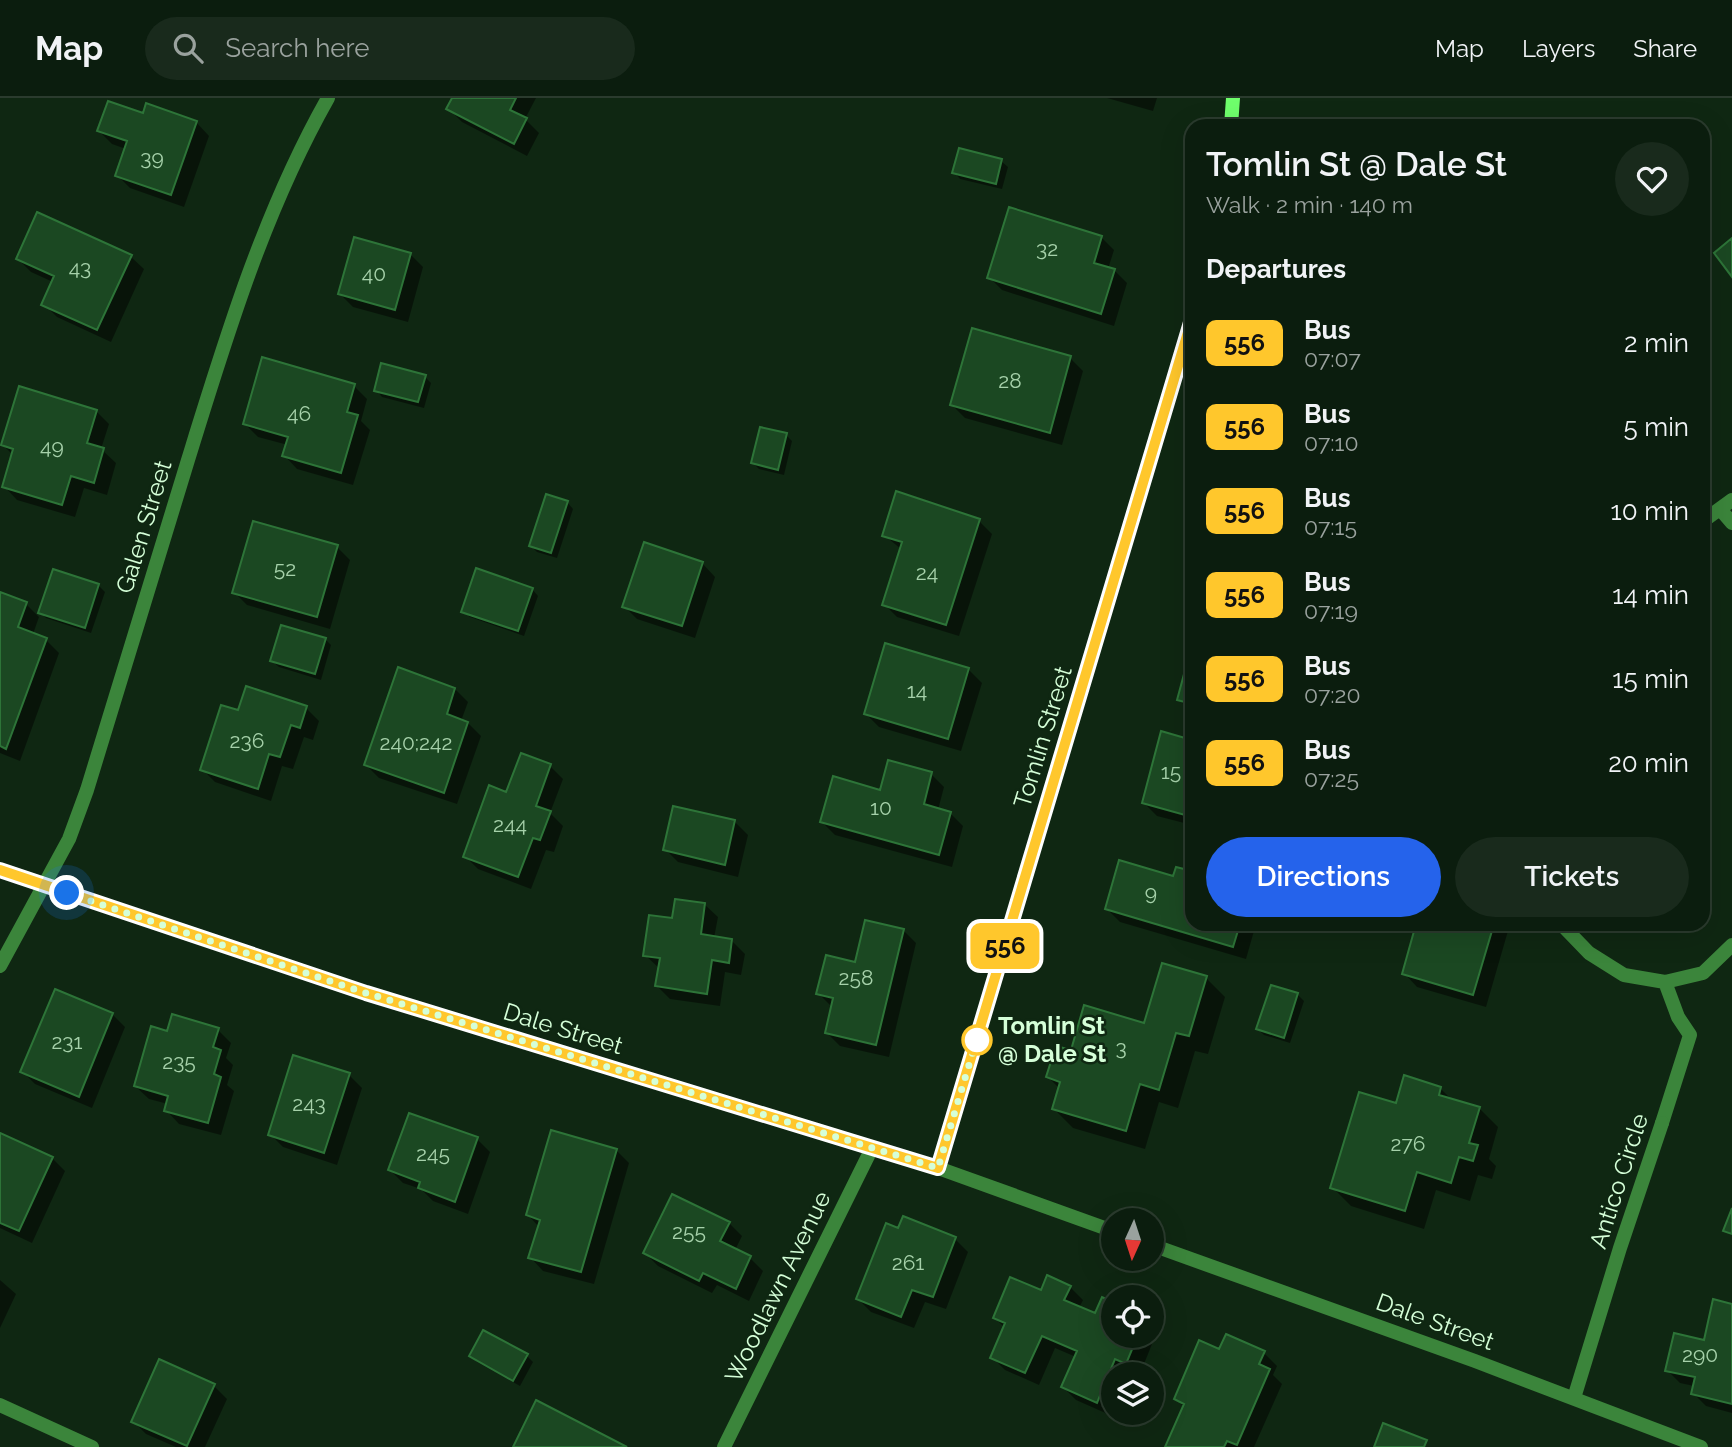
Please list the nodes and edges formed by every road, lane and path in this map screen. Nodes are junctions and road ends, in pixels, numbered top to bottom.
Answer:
1 (328, 98) edge
2 (1233, 98) edge
3 (1232, 119) edge
4 (1185, 342) edge
5 (1726, 505) edge
6 (1710, 517) edge
7 (1732, 523) edge
8 (0, 870) edge
9 (43, 885) junction
10 (1568, 931) edge
11 (1732, 945) edge
12 (0, 966) edge
13 (1665, 982) junction
14 (872, 1148) junction
15 (938, 1168) junction
16 (1101, 1227) edge
17 (1164, 1249) edge
18 (1574, 1398) junction
19 (0, 1405) edge
20 (92, 1447) edge
21 (724, 1447) edge
22 (1701, 1447) edge

1 - 9 street, Galen Street
2 - 3 street
4 - 15 street, Tomlin Street
5 - 6 street
5 - 7 street
8 - 9 street, Dale Street
9 - 12 street, Galen Street
9 - 14 street, Dale Street
10 - 13 street
11 - 13 street
13 - 18 street, Antico Circle
14 - 15 street, Dale Street
14 - 21 street, Woodlawn Avenue
15 - 16 street, Dale Street
17 - 18 street, Dale Street
18 - 22 street, Dale Street
19 - 20 street

